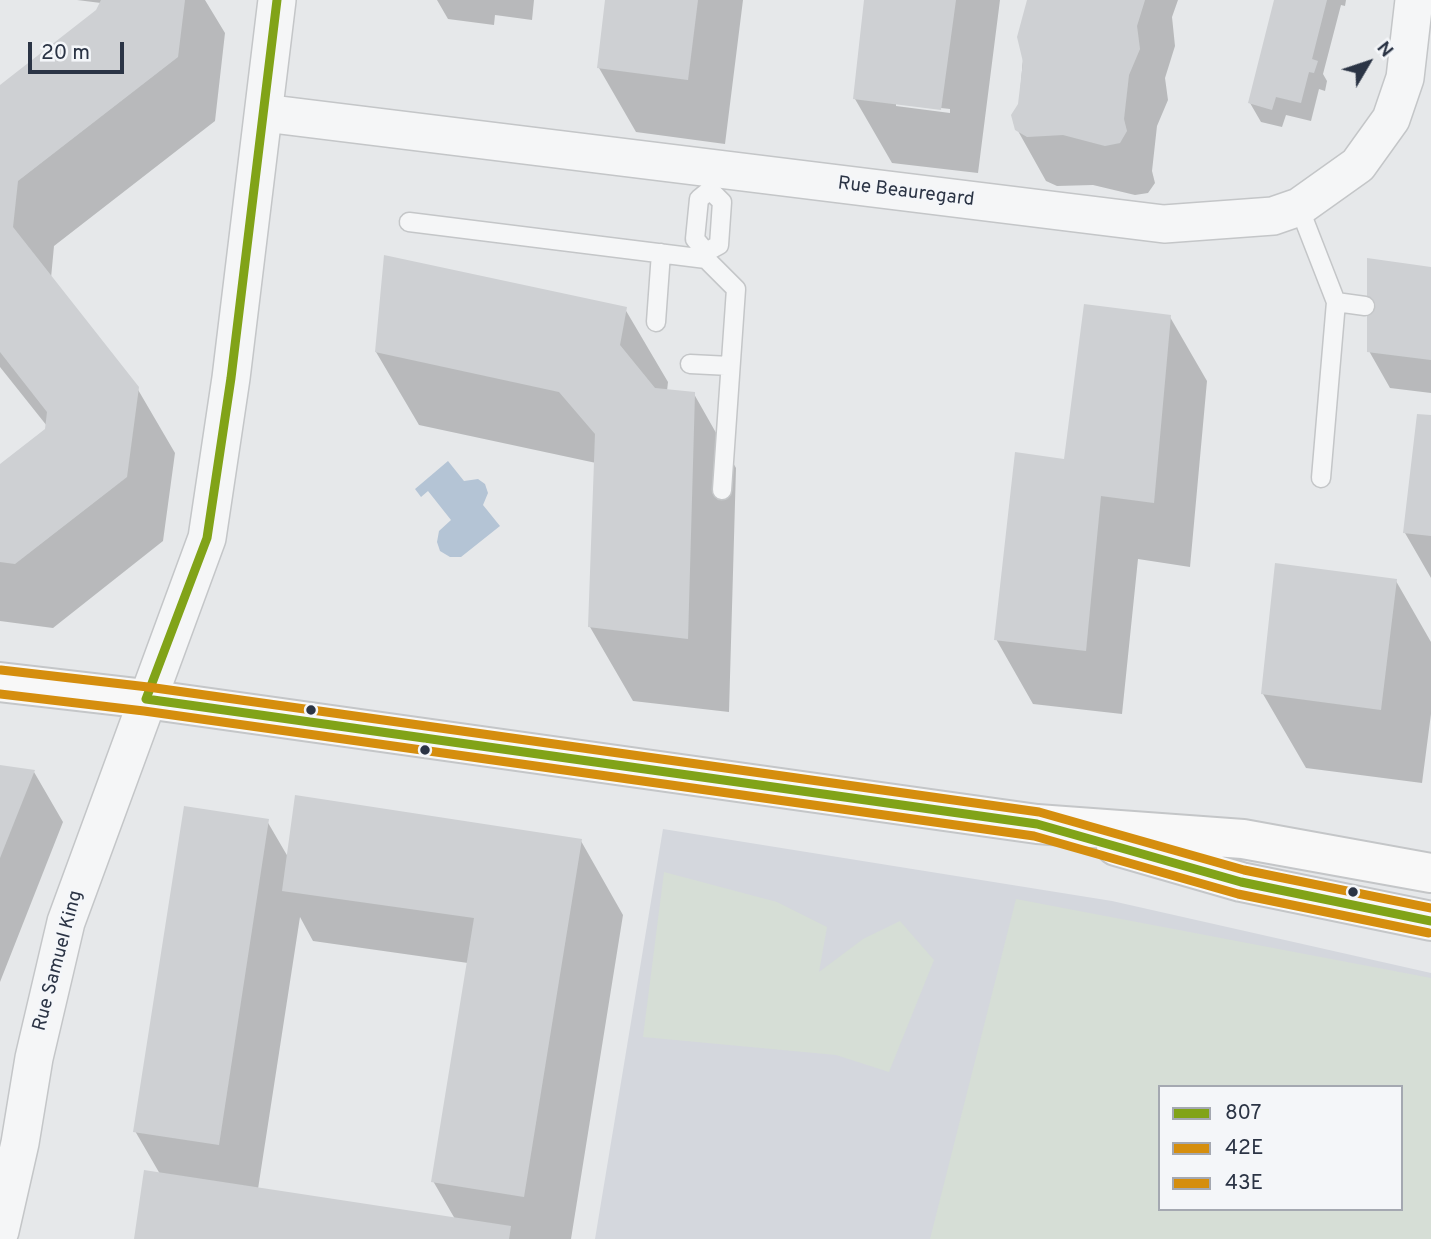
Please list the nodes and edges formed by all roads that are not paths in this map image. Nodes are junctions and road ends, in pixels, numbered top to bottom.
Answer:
1 (277, 0) edge
2 (1413, 0) edge
3 (264, 113) junction
4 (710, 179) junction
5 (1299, 207) junction
6 (409, 222) dead end
7 (661, 253) junction
8 (706, 256) junction
9 (1336, 302) junction
10 (1365, 306) dead end
11 (656, 322) dead end
12 (690, 364) dead end
13 (730, 366) junction
14 (1321, 478) dead end
15 (722, 491) dead end
16 (0, 682) edge
17 (146, 699) junction
18 (1037, 824) junction
19 (1431, 873) edge
20 (1431, 921) edge
21 (0, 1231) edge

1 - 3 street, Rue Samuel King
2 - 5 street, Rue Beauregard
3 - 4 street, Rue Beauregard
3 - 17 street, Rue Samuel King
4 - 5 street, Rue Beauregard
4 - 8 lane
5 - 9 lane
6 - 7 lane
7 - 8 lane
7 - 11 lane
8 - 13 lane
9 - 10 lane
9 - 14 lane
12 - 13 lane
13 - 15 lane
16 - 17 main road
17 - 18 main road
17 - 21 street, Rue Samuel King
18 - 19 main road
18 - 20 main road

